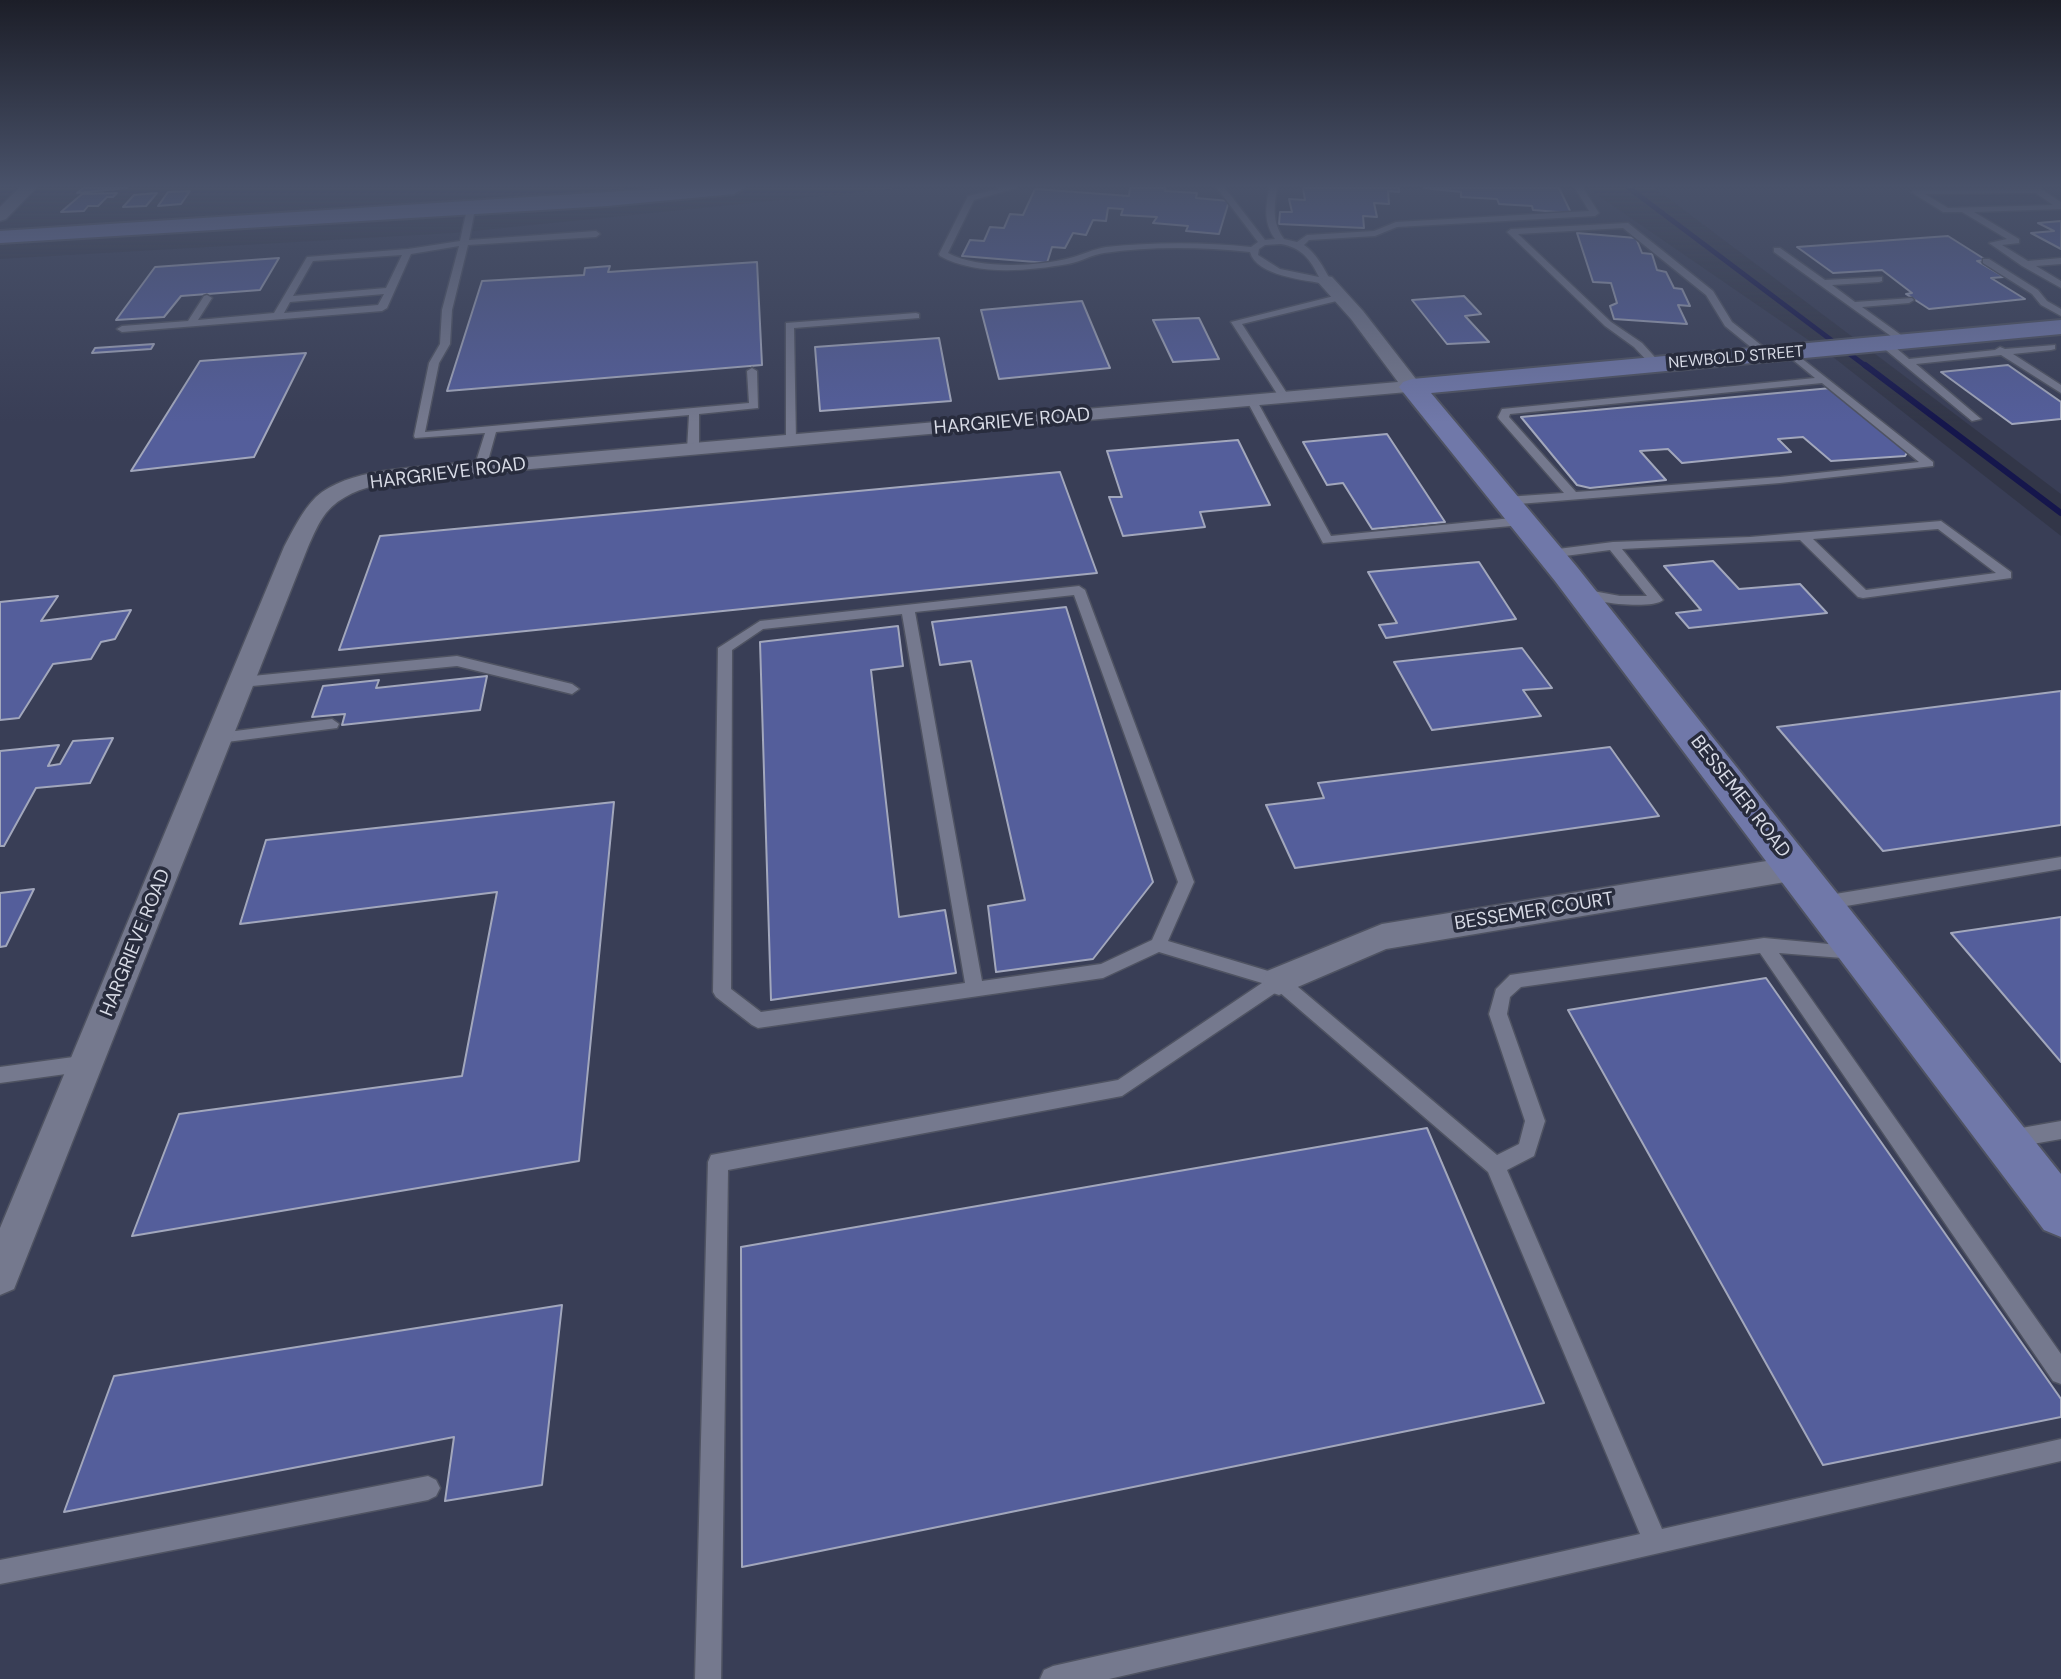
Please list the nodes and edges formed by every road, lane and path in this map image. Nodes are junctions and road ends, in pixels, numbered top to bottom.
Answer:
1 (306, 266) edge
2 (401, 266) edge
3 (458, 266) edge
4 (1271, 266) edge
5 (1318, 266) edge
6 (1547, 266) edge
7 (1677, 266) edge
8 (1800, 266) edge
9 (1994, 266) edge
10 (2029, 266) edge
11 (1879, 279) dead end
12 (1326, 281) junction
13 (1823, 283) junction
14 (2061, 285) edge
15 (390, 291) junction
16 (1342, 297) junction
17 (207, 298) dead end
18 (287, 299) junction
19 (1909, 300) dead end
20 (1853, 305) junction
21 (2061, 313) edge
22 (278, 316) junction
23 (916, 316) dead end
24 (191, 323) junction
25 (122, 329) dead end
26 (1977, 335) junction
27 (2058, 342) edge
28 (1899, 349) junction
29 (2004, 352) junction
30 (1789, 353) junction
31 (1657, 365) junction
32 (752, 371) dead end
33 (1824, 380) junction
34 (1412, 387) junction
35 (2061, 390) edge
36 (1285, 398) junction
37 (1252, 401) junction
38 (694, 411) junction
39 (1976, 419) dead end
40 (492, 429) junction
41 (790, 441) junction
42 (693, 450) junction
43 (480, 468) junction
44 (1573, 496) junction
45 (1514, 511) junction
46 (1803, 537) junction
47 (1613, 546) junction
48 (1550, 554) junction
49 (1581, 593) junction
50 (908, 609) junction
51 (242, 682) junction
52 (572, 689) dead end
53 (332, 724) dead end
54 (219, 738) junction
55 (2061, 863) edge
56 (1809, 886) junction
57 (1158, 945) junction
58 (1764, 945) junction
59 (1859, 952) junction
60 (1279, 981) junction
61 (975, 989) junction
62 (88, 1063) junction
63 (0, 1075) edge
64 (2061, 1130) edge
65 (2004, 1140) junction
66 (1495, 1166) junction
67 (2061, 1213) edge
68 (0, 1275) edge
69 (2061, 1373) edge
70 (2061, 1451) edge
71 (428, 1488) dead end
72 (1656, 1543) junction
73 (0, 1572) edge
74 (708, 1679) edge
75 (1053, 1679) edge

1 - 18 lane
2 - 15 lane
3 - 40 lane
4 - 12 lane
5 - 12 lane
6 - 31 lane
7 - 30 lane
8 - 13 lane
9 - 21 lane
10 - 14 lane
11 - 13 lane
12 - 16 street
13 - 20 lane
15 - 18 lane
15 - 22 lane
16 - 34 street
16 - 36 lane
17 - 24 lane
18 - 22 lane
19 - 20 lane
20 - 28 lane
22 - 24 lane
23 - 41 lane
24 - 25 lane
26 - 27 street, NEWBOLD STREET
26 - 28 street, NEWBOLD STREET
26 - 29 lane
27 - 29 lane
28 - 29 lane
28 - 30 street, NEWBOLD STREET
28 - 39 lane
29 - 35 lane
30 - 31 street, NEWBOLD STREET
30 - 33 lane
31 - 34 street, NEWBOLD STREET
32 - 38 lane
33 - 44 lane
33 - 44 lane
34 - 36 street, HARGRIEVE ROAD
34 - 45 street, BESSEMER ROAD
36 - 37 street, HARGRIEVE ROAD
37 - 41 street, HARGRIEVE ROAD
37 - 45 lane
38 - 40 lane
38 - 42 lane
40 - 43 lane
41 - 42 street, HARGRIEVE ROAD
42 - 43 street, HARGRIEVE ROAD
43 - 51 street, HARGRIEVE ROAD
44 - 45 lane
45 - 48 street, BESSEMER ROAD
46 - 46 lane
46 - 47 lane
47 - 48 lane
47 - 49 lane
48 - 49 street, BESSEMER ROAD
49 - 56 street, BESSEMER ROAD
50 - 57 lane
50 - 61 lane
50 - 61 lane
51 - 52 lane
51 - 54 street, HARGRIEVE ROAD
53 - 54 lane
54 - 62 street, HARGRIEVE ROAD
55 - 56 lane
56 - 59 street, BESSEMER ROAD
56 - 60 street, BESSEMER COURT
57 - 60 lane
57 - 61 lane
58 - 59 lane
58 - 66 lane
58 - 69 lane
59 - 65 street, BESSEMER ROAD
60 - 66 lane
60 - 74 lane
62 - 63 lane
62 - 68 street, HARGRIEVE ROAD
64 - 65 lane
65 - 67 street, BESSEMER ROAD
66 - 72 lane
70 - 72 lane
71 - 73 lane
72 - 75 lane

